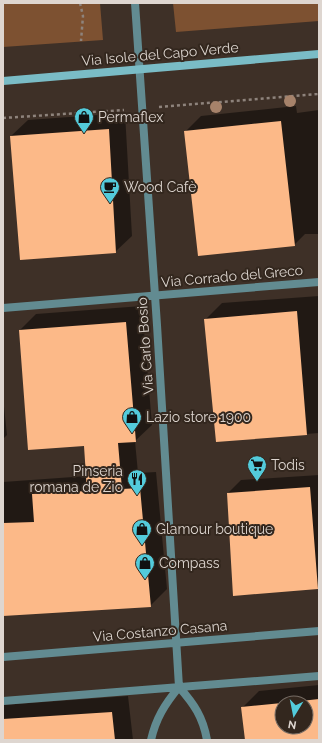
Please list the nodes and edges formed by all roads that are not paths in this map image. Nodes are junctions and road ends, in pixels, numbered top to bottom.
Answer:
1 (135, 3) edge
2 (319, 54) edge
3 (138, 68) junction
4 (3, 81) edge
5 (319, 282) edge
6 (155, 296) junction
7 (3, 308) edge
8 (319, 631) edge
9 (176, 643) junction
10 (3, 657) edge
11 (319, 676) edge
12 (179, 687) junction
13 (3, 701) edge
14 (151, 740) edge
15 (206, 740) edge

1 - 3 street, Via Carlo Bosio
2 - 3 street, Via Isole del Capo Verde
3 - 4 street, Via Isole del Capo Verde
3 - 6 street, Via Carlo Bosio
5 - 6 street, Via Corrado del Greco
6 - 7 street, Via Corrado del Greco
6 - 9 street, Via Carlo Bosio
8 - 9 street, Via Costanzo Casana
9 - 10 street, Via Costanzo Casana
9 - 12 street, Via Carlo Bosio
11 - 12 street
12 - 13 street
12 - 14 street
12 - 15 street

